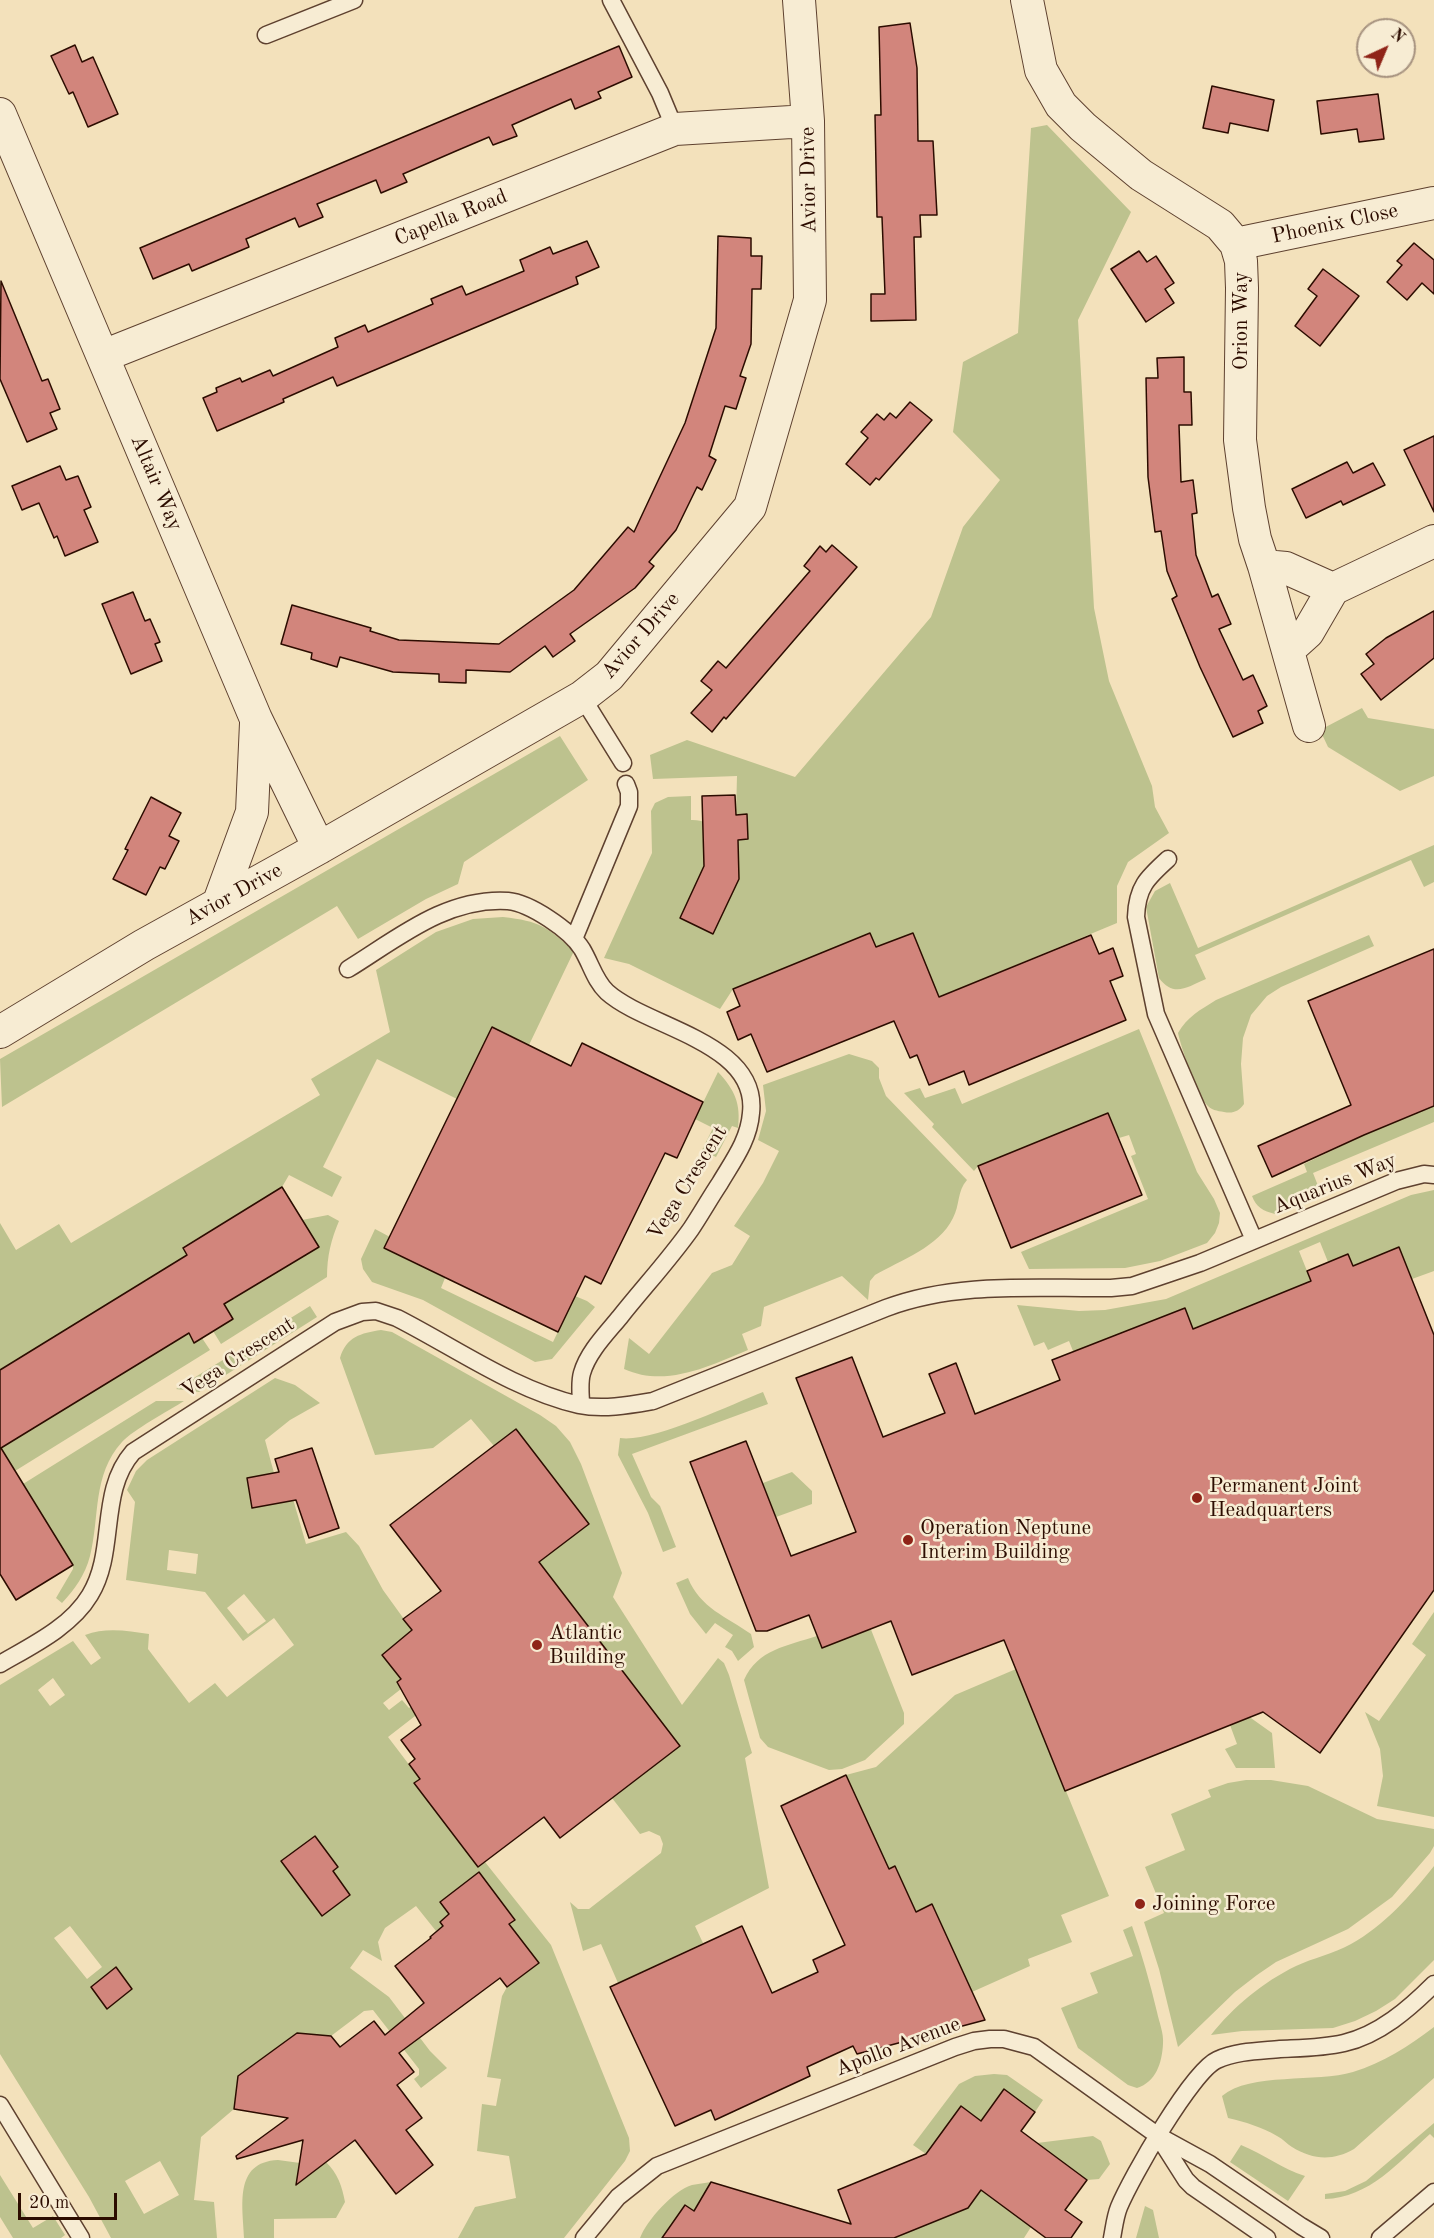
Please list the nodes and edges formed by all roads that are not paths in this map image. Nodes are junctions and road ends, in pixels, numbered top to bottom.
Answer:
1 (354, 0) edge
2 (611, 0) edge
3 (798, 0) edge
4 (1027, 0) edge
5 (266, 35) dead end
6 (0, 114) edge
7 (808, 121) junction
8 (675, 129) junction
9 (1434, 204) edge
10 (1236, 244) junction
11 (103, 356) junction
12 (1434, 541) edge
13 (1264, 566) junction
14 (1333, 589) junction
15 (1288, 650) junction
16 (582, 697) junction
17 (256, 719) junction
18 (1309, 726) dead end
19 (623, 763) dead end
20 (626, 784) dead end
21 (320, 848) junction
22 (1168, 859) dead end
23 (219, 902) junction
24 (574, 939) junction
25 (348, 969) dead end
26 (0, 1032) edge
27 (1434, 1175) edge
28 (1254, 1240) junction
29 (581, 1405) junction
30 (0, 1664) edge
31 (1434, 1984) edge
32 (0, 2105) edge
33 (1157, 2135) junction
34 (1434, 2192) edge
35 (81, 2238) edge
36 (584, 2238) edge
37 (1112, 2238) edge
38 (1267, 2238) edge
39 (1321, 2238) edge
40 (1380, 2238) edge

1 - 5 lane
2 - 8 lane
3 - 7 street, Avior Drive
4 - 10 street, Orion Way
6 - 11 street, Altair Way
7 - 8 street, Capella Road
7 - 16 street, Avior Drive
8 - 11 street, Capella Road
9 - 10 street, Phoenix Close
10 - 13 street, Orion Way
11 - 17 street, Altair Way
12 - 14 street
13 - 14 street
13 - 15 street, Orion Way
14 - 15 street
15 - 18 street, Orion Way
16 - 19 lane
16 - 21 street, Avior Drive
17 - 21 street, Altair Way
17 - 23 street
20 - 24 lane
21 - 23 street, Avior Drive
22 - 28 lane
23 - 26 street, Avior Drive
24 - 25 lane, Vega Crescent
24 - 29 lane, Vega Crescent
27 - 28 lane, Aquarius Way
28 - 29 lane, Vega Crescent
29 - 30 lane, Vega Crescent
31 - 33 lane
32 - 35 lane
33 - 36 lane, Apollo Avenue
33 - 37 lane
33 - 38 lane
33 - 39 lane, Apollo Avenue
34 - 40 lane

